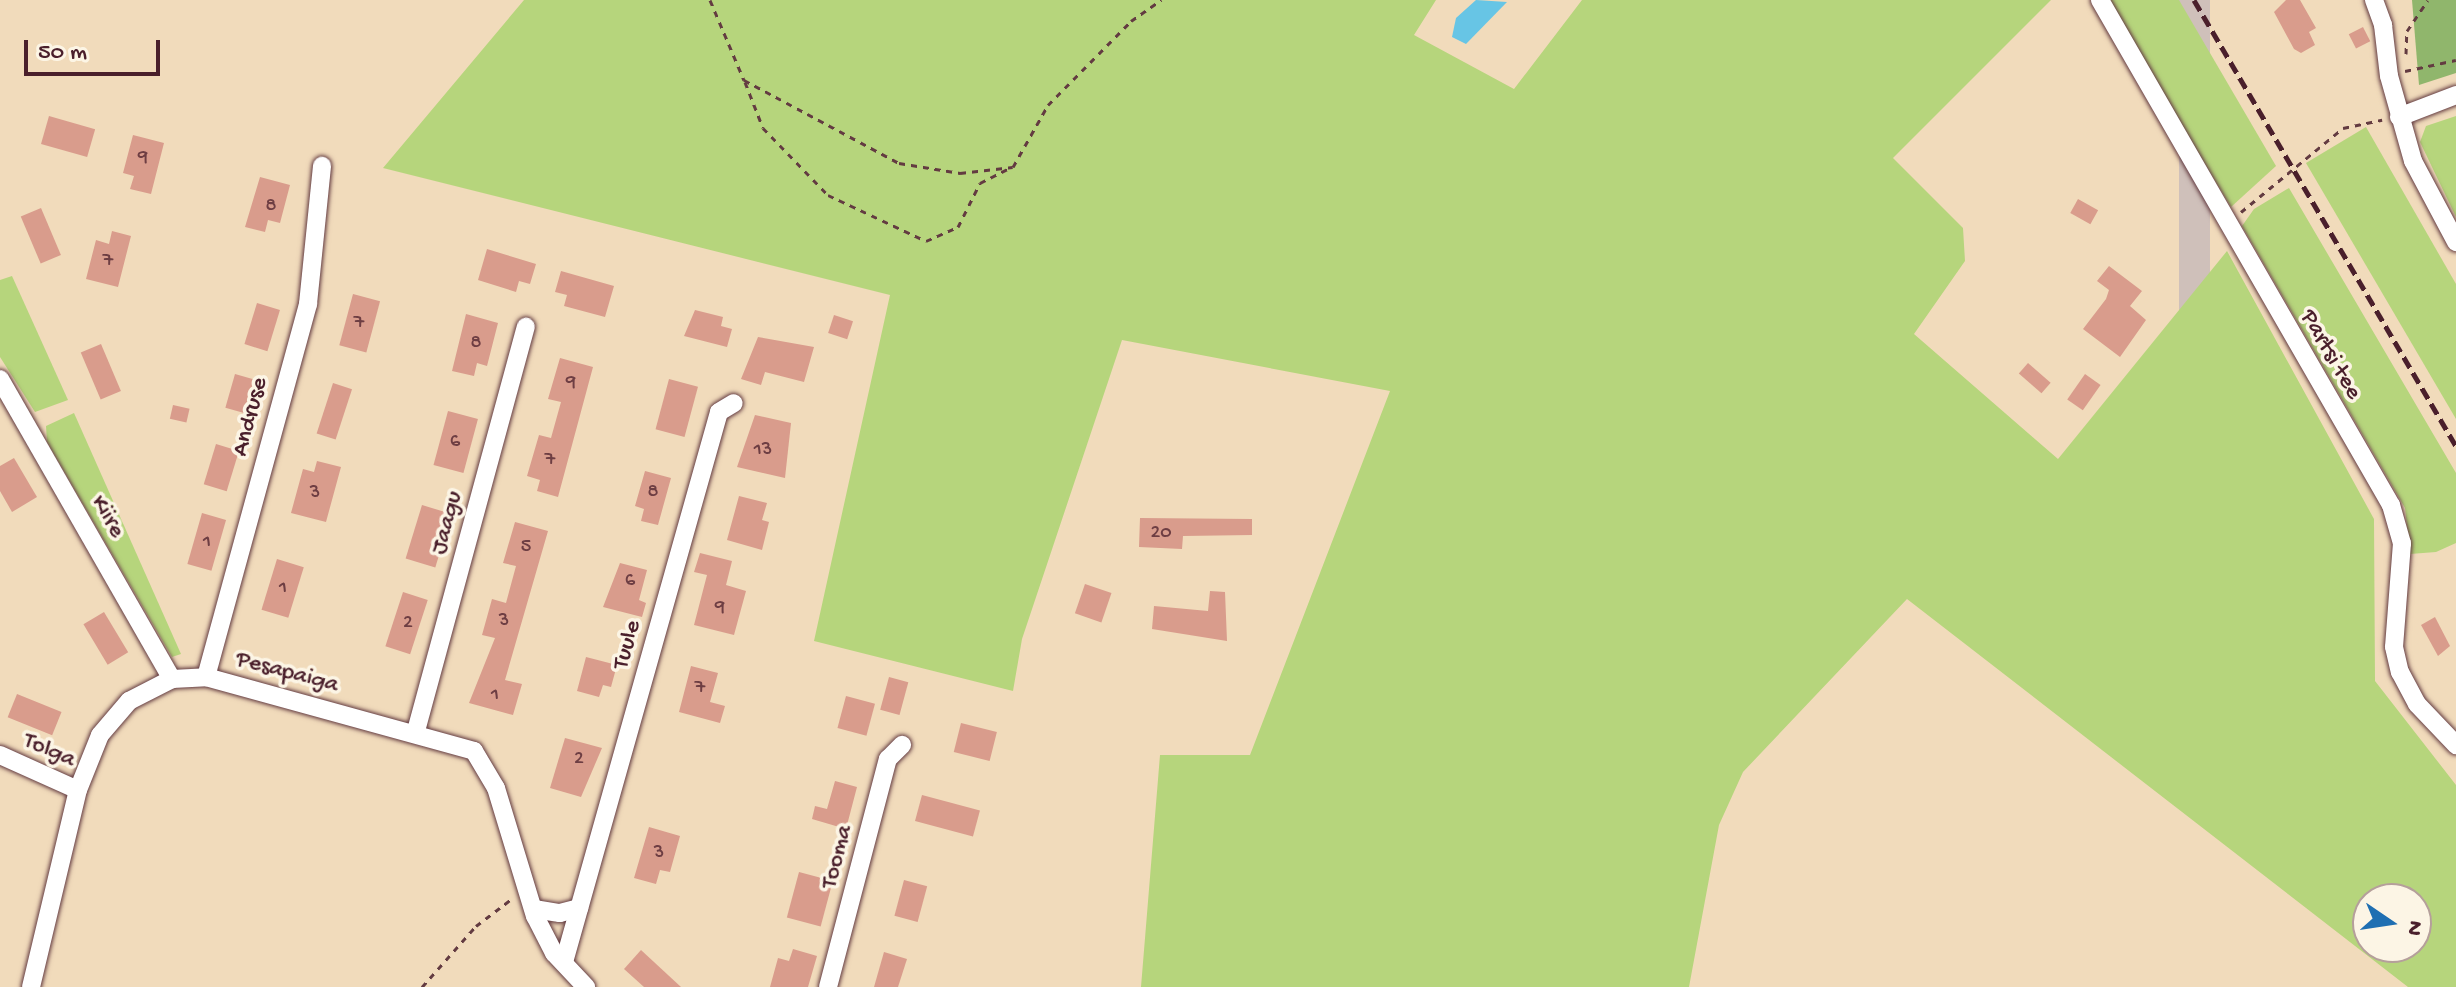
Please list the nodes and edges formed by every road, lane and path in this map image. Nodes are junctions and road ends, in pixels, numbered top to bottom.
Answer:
1 (710, 0) edge
2 (1161, 0) edge
3 (2100, 0) edge
4 (2374, 0) edge
5 (2428, 0) edge
6 (2456, 60) edge
7 (2398, 73) junction
8 (744, 80) junction
9 (2456, 95) edge
10 (2399, 117) junction
11 (322, 166) dead end
12 (1013, 167) junction
13 (2231, 229) junction
14 (2456, 242) edge
15 (526, 327) dead end
16 (0, 379) edge
17 (734, 403) dead end
18 (206, 677) junction
19 (172, 679) junction
20 (416, 731) junction
21 (902, 745) dead end
22 (2456, 745) edge
23 (0, 755) edge
24 (78, 790) junction
25 (529, 888) junction
26 (579, 908) junction
27 (534, 909) junction
28 (564, 962) junction
29 (31, 987) edge
30 (422, 987) edge
31 (586, 987) edge
32 (828, 987) edge

1 - 8 path
2 - 12 path
3 - 13 street, Partsi tee
4 - 7 street
5 - 7 path
6 - 7 path
7 - 10 street
8 - 12 path
8 - 12 path
9 - 10 street
10 - 13 path
10 - 14 street
11 - 18 street, Andruse
13 - 22 street, Partsi tee
15 - 20 street, Jaagu
16 - 19 street, Kiire
17 - 26 street, Tuule
18 - 19 street, Pesapaiga
18 - 20 street, Pesapaiga
19 - 24 street, Pesapaiga
20 - 25 street, Pesapaiga
21 - 32 street, Tooma
23 - 24 street, Tolga
24 - 29 street, Pesapaiga
25 - 27 street, Pesapaiga
25 - 30 path
26 - 27 street
26 - 28 street, Tuule
27 - 28 street, Pesapaiga
28 - 31 street, Pesapaiga

